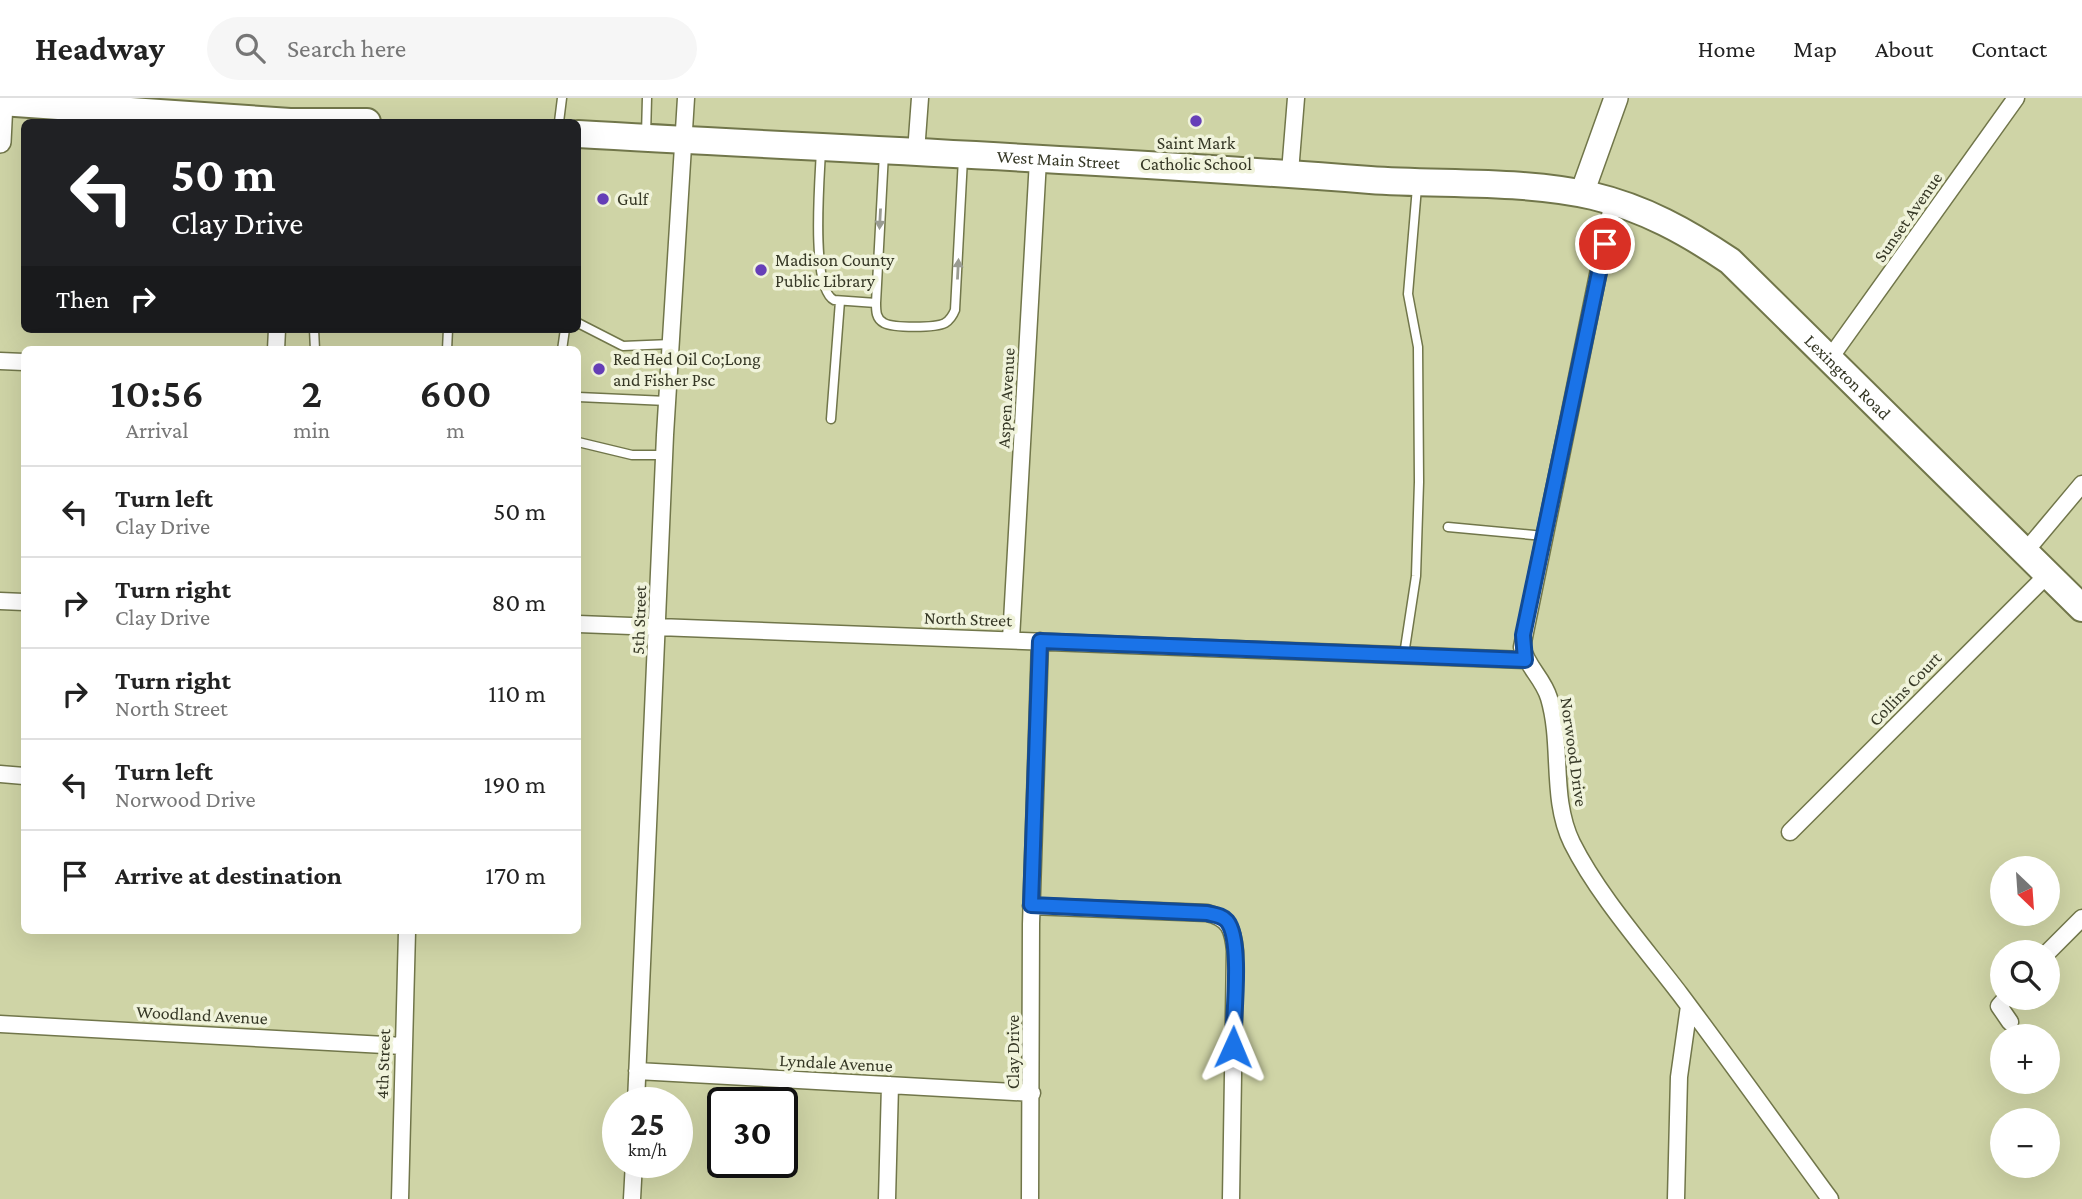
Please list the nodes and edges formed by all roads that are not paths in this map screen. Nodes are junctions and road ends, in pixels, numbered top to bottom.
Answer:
1 (362, 98) edge
2 (562, 98) edge
3 (647, 98) edge
4 (686, 98) edge
5 (920, 98) edge
6 (1296, 98) edge
7 (1616, 98) edge
8 (2016, 98) edge
9 (1, 101) edge
10 (249, 119) edge
11 (360, 119) edge
12 (559, 119) edge
13 (581, 134) edge
14 (646, 138) junction
15 (683, 139) junction
16 (0, 142) edge
17 (821, 147) junction
18 (884, 150) junction
19 (916, 152) junction
20 (963, 155) junction
21 (1038, 160) junction
22 (1290, 172) junction
23 (1417, 182) junction
24 (1582, 193) junction
25 (1613, 201) junction
26 (840, 301) junction
27 (876, 303) junction
28 (581, 325) edge
29 (671, 344) junction
30 (1830, 358) junction
31 (0, 361) edge
32 (21, 362) edge
33 (581, 397) edge
34 (667, 401) junction
35 (831, 419) dead end
36 (581, 443) edge
37 (664, 455) junction
38 (2082, 484) edge
39 (1448, 527) dead end
40 (1544, 536) junction
41 (2025, 552) junction
42 (2048, 574) junction
43 (0, 601) edge
44 (21, 602) edge
45 (2082, 608) edge
46 (581, 624) edge
47 (657, 628) junction
48 (1011, 639) junction
49 (1040, 641) junction
50 (1405, 655) junction
51 (1525, 660) junction
52 (0, 774) edge
53 (21, 776) edge
54 (1790, 832) dead end
55 (1031, 905) junction
56 (2082, 918) edge
57 (407, 934) edge
58 (2060, 940) edge
59 (1689, 1006) junction
60 (2002, 1010) edge
61 (2010, 1022) dead end
62 (0, 1024) edge
63 (403, 1046) junction
64 (638, 1071) junction
65 (890, 1085) junction
66 (637, 1087) edge
67 (1032, 1093) junction
68 (633, 1178) edge
69 (400, 1199) edge
70 (632, 1199) edge
71 (887, 1199) edge
72 (1030, 1199) edge
73 (1231, 1199) edge
74 (1675, 1199) edge
75 (1830, 1199) edge

1 - 11 main road
2 - 12 lane
3 - 14 lane
4 - 15 street, 5th Street
5 - 19 street
6 - 22 street
7 - 24 main road
8 - 30 street, Sunset Avenue
9 - 10 main road
9 - 16 street
13 - 14 main road, West Main Street
14 - 15 main road, West Main Street
15 - 17 main road, West Main Street
15 - 29 street, 5th Street
17 - 18 main road, West Main Street
17 - 26 lane
18 - 19 main road, West Main Street
18 -> 27 lane
19 - 20 main road, West Main Street
20 - 21 main road, West Main Street
27 -> 20 lane
21 - 22 main road, West Main Street
21 - 48 street, Aspen Avenue
22 - 23 main road, West Main Street
23 - 24 main road, West Main Street
23 - 50 lane
24 - 25 main road, Lexington Road
25 - 30 main road, Lexington Road
25 - 40 street
26 - 27 lane
26 - 35 lane
28 - 29 lane
29 - 34 street, 5th Street
30 - 41 main road, Lexington Road
31 - 32 street
33 - 34 lane
34 - 37 street, 5th Street
36 - 37 lane
37 - 47 street, 5th Street
38 - 41 street
39 - 40 lane
40 - 51 street
41 - 42 main road, Lexington Road
42 - 45 main road, Lexington Road
42 - 54 street, Collins Court
43 - 44 street
46 - 47 street, North Street
47 - 48 street, North Street
47 - 64 street, 5th Street
48 - 49 street, North Street
49 - 50 street, North Street
49 - 55 street, Clay Drive
50 - 51 street, North Street
51 - 59 street, Norwood Drive
52 - 53 street
55 - 67 street, Clay Drive
55 - 73 street
56 - 58 street
57 - 63 street, 4th Street
59 - 74 street
59 - 75 street, Norwood Drive
60 - 61 street
62 - 63 street, Woodland Avenue
63 - 69 street, 4th Street
64 - 65 street, Lyndale Avenue
64 - 66 street, 5th Street
65 - 67 street, Lyndale Avenue
65 - 71 street
67 - 72 street, Clay Drive
68 - 70 street

